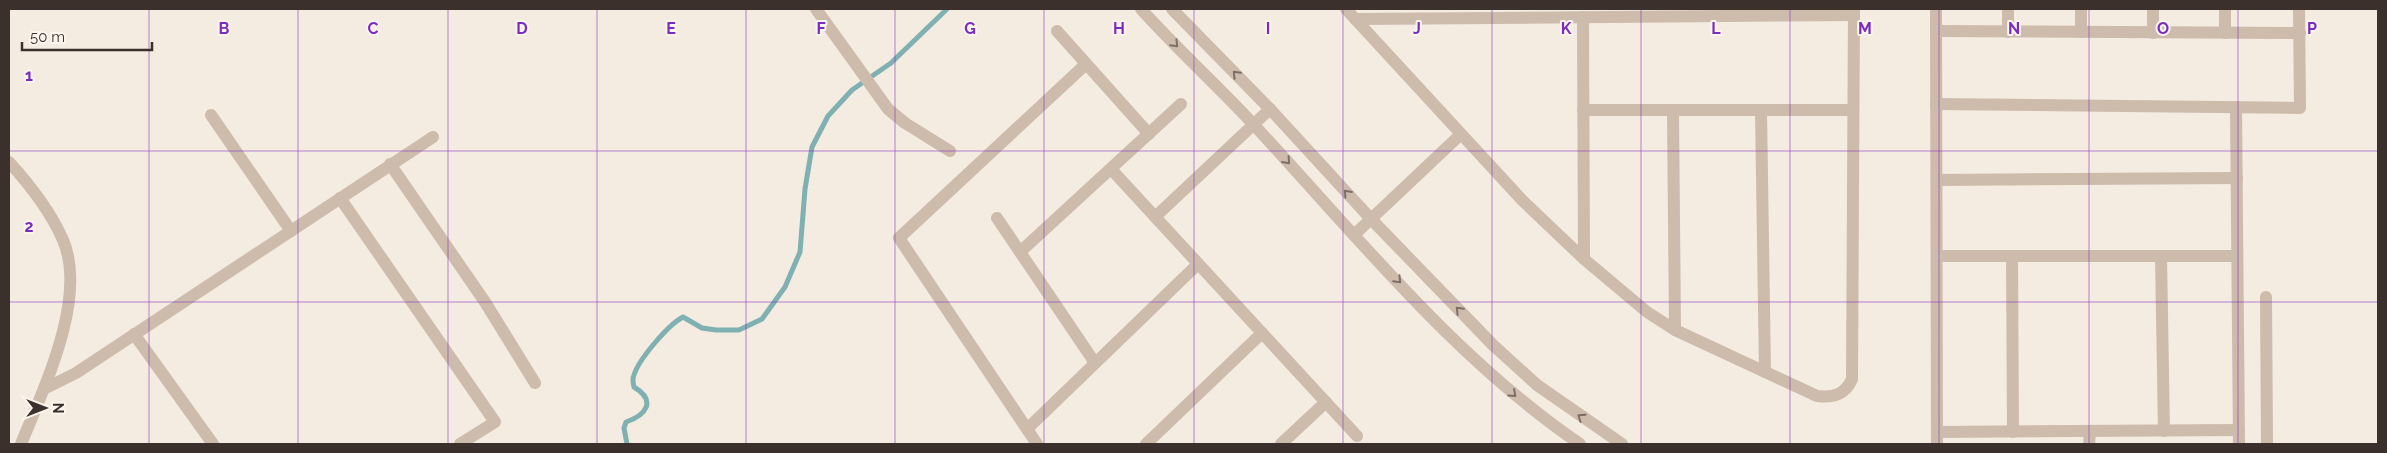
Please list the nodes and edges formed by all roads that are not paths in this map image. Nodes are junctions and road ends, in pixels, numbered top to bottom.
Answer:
1 (816, 9) edge
2 (1172, 9) edge
3 (1346, 9) edge
4 (1936, 9) edge
5 (2008, 9) edge
6 (2082, 9) edge
7 (2153, 9) edge
8 (2225, 9) edge
9 (2299, 9) edge
10 (1144, 10) edge
11 (1673, 12) edge
12 (1760, 12) edge
13 (1854, 12) edge
14 (1583, 17) junction
15 (1355, 19) junction
16 (1056, 31) dead end
17 (1936, 32) junction
18 (2008, 32) junction
19 (2082, 32) junction
20 (2153, 33) junction
21 (2225, 33) junction
22 (2300, 34) junction
23 (1086, 64) junction
24 (1181, 104) dead end
25 (1936, 104) junction
26 (2236, 107) junction
27 (1270, 109) junction
28 (1583, 110) junction
29 (1673, 110) junction
30 (1761, 110) junction
31 (1853, 110) junction
32 (211, 115) dead end
33 (1254, 124) junction
34 (1149, 134) junction
35 (1460, 135) junction
36 (434, 137) dead end
37 (950, 151) dead end
38 (9, 162) edge
39 (390, 164) junction
40 (1111, 169) junction
41 (2237, 178) junction
42 (1937, 180) junction
43 (340, 198) junction
44 (1155, 217) junction
45 (997, 218) dead end
46 (1370, 219) junction
47 (291, 231) junction
48 (1354, 235) junction
49 (1020, 252) junction
50 (1937, 256) junction
51 (2012, 256) junction
52 (2161, 256) junction
53 (2237, 256) junction
54 (1584, 259) junction
55 (1198, 264) junction
56 (2266, 298) dead end
57 (1675, 330) junction
58 (1262, 333) junction
59 (134, 334) junction
60 (1095, 363) junction
61 (1765, 372) junction
62 (535, 383) dead end
63 (44, 389) junction
64 (1326, 402) junction
65 (1027, 429) junction
66 (2239, 430) junction
67 (2164, 431) junction
68 (2013, 432) junction
69 (1357, 436) dead end
70 (1937, 438) edge
71 (2089, 438) edge
72 (1616, 443) edge
73 (21, 444) edge
74 (214, 444) edge
75 (460, 444) edge
76 (1037, 444) edge
77 (1146, 444) edge
78 (1281, 444) edge
79 (1580, 444) edge
80 (2239, 444) edge
81 (2267, 444) edge

1 - 37 street
27 -> 2 street
3 - 15 street
4 - 17 street
5 - 18 street
6 - 19 street
7 - 20 street
8 - 21 street
9 - 22 street
10 -> 33 street
11 - 12 street
11 - 14 street
12 - 13 street
13 - 31 street
14 - 15 street
14 - 28 street
15 - 35 street
16 - 23 street
17 - 18 street
17 - 25 street
18 - 19 street
19 - 20 street
20 - 21 street
21 - 22 street
22 - 26 street
23 - 34 street
23 - 65 street
24 - 34 street
25 - 26 street
25 - 42 street
26 - 41 street
27 - 33 street
46 -> 27 street
28 - 29 street
28 - 54 street
29 - 30 street
29 - 57 street
30 - 31 street
30 - 61 street
31 - 61 street
32 - 47 street
33 - 44 street
33 -> 48 street
34 - 40 street
35 - 46 street
35 - 54 street
36 - 39 street
38 - 63 street
39 - 43 street
39 - 62 street
40 - 44 street
40 - 49 street
41 - 42 street
41 - 53 street
42 - 50 street
43 - 47 street
43 - 75 street
44 - 55 street
45 - 49 street
46 - 48 street
72 -> 46 street
47 - 59 street
48 -> 79 street
49 - 60 street
50 - 51 street
50 - 70 street
51 - 52 street
51 - 68 street
52 - 53 street
52 - 67 street
53 - 66 street
54 - 57 street
55 - 58 street
55 - 60 street
56 - 81 street
57 - 61 street
58 - 64 street
58 - 77 street
59 - 63 street
59 - 74 street
60 - 65 street
63 - 73 street
64 - 69 street
64 - 78 street
65 - 76 street
66 - 67 street
66 - 80 street
67 - 71 street
68 - 70 street
68 - 71 street

